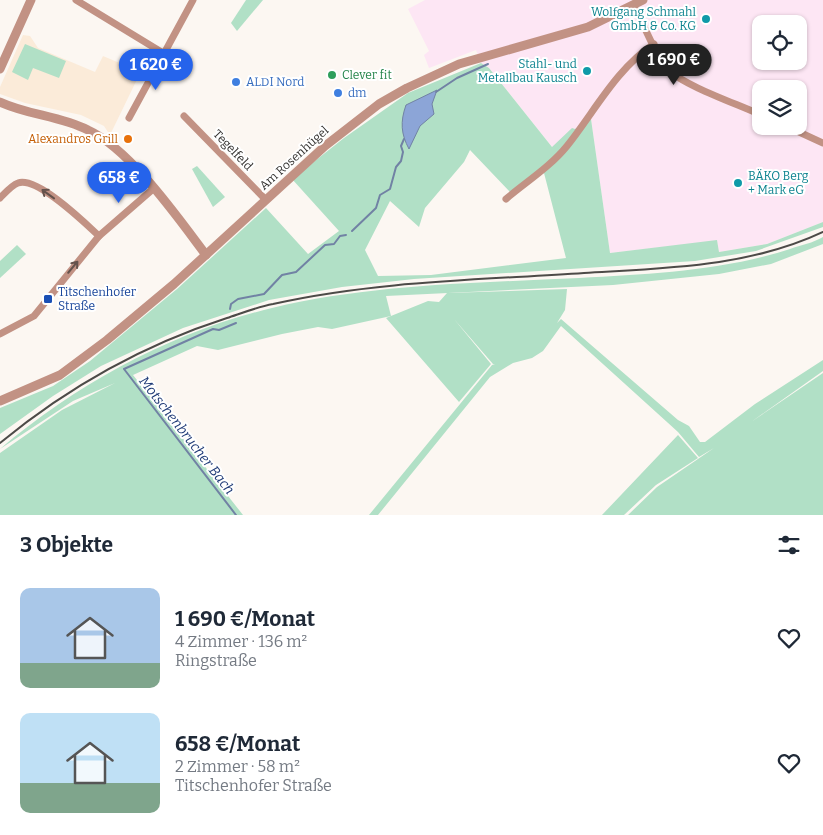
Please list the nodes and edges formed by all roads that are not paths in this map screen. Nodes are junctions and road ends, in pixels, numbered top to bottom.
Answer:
1 (31, 0) edge
2 (76, 0) edge
3 (193, 0) edge
4 (644, 0) edge
5 (634, 6) junction
6 (654, 44) junction
7 (163, 53) junction
8 (0, 69) edge
9 (0, 102) edge
10 (752, 111) edge
11 (184, 116) dead end
12 (129, 118) dead end
13 (806, 135) edge
14 (823, 143) edge
15 (153, 189) junction
16 (0, 198) edge
17 (506, 199) dead end
18 (266, 200) junction
19 (99, 236) junction
20 (206, 255) junction
21 (0, 334) edge
22 (0, 401) edge

1 - 8 street
2 - 7 street
3 - 7 street
4 - 5 street, Am Rosenhügel
5 - 6 street
5 - 18 street, Am Rosenhügel
6 - 10 street
6 - 17 street
7 - 12 street
9 - 15 street
11 - 18 street, Tegelfeld
13 - 14 street
15 - 19 street
15 - 20 street
19 -> 16 street
18 - 20 street, Am Rosenhügel
21 -> 19 street
20 - 22 street, Am Rosenhügel

